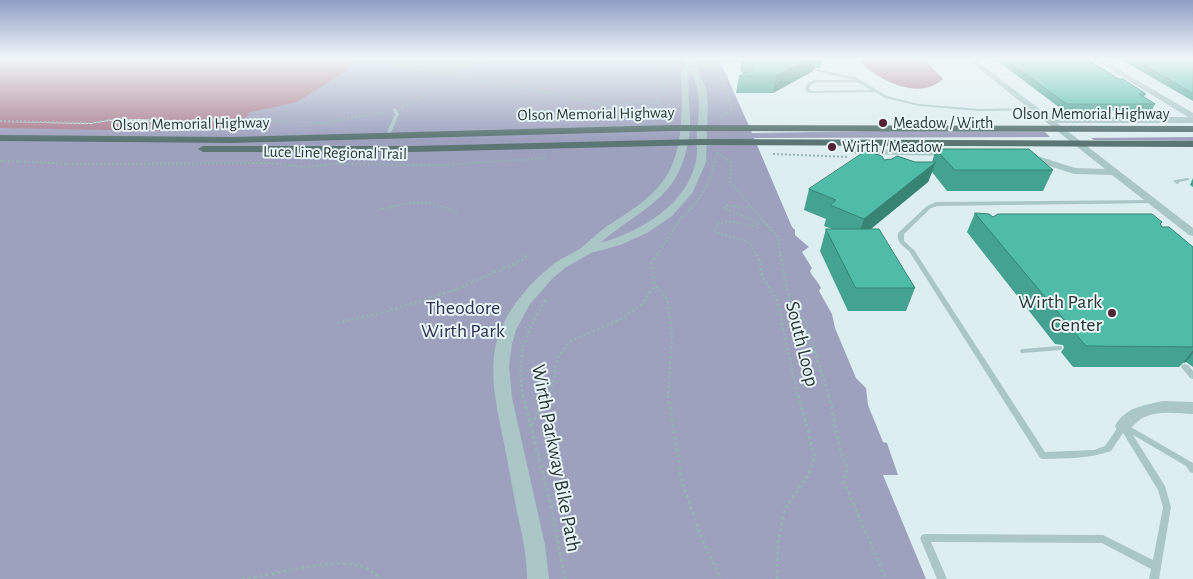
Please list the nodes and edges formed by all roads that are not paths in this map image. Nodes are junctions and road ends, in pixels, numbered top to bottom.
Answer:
1 (687, 86) edge
2 (702, 86) edge
3 (808, 86) edge
4 (868, 86) edge
5 (1005, 86) edge
6 (1140, 86) edge
7 (875, 91) junction
8 (1034, 109) junction
9 (395, 110) road end
10 (1193, 119) edge
11 (1048, 120) junction
12 (684, 128) junction
13 (702, 128) junction
14 (1059, 129) junction
15 (1193, 129) edge
16 (388, 135) junction
17 (0, 138) edge
18 (682, 142) junction
19 (701, 142) junction
20 (1080, 144) junction
21 (1193, 144) edge
22 (0, 146) edge
23 (858, 152) dead end
24 (1116, 172) junction
25 (1186, 180) dead end
26 (1177, 183) dead end
27 (1154, 202) junction
28 (1193, 233) edge
29 (586, 251) junction
30 (1059, 348) dead end
31 (1023, 351) dead end
32 (1185, 367) dead end
33 (1193, 376) edge
34 (1193, 408) edge
35 (1123, 426) junction
36 (1193, 469) edge
37 (1156, 567) junction
38 (538, 579) edge
39 (942, 579) edge
40 (1154, 579) edge

1 - 12 street
2 - 13 street
3 - 7 lane
4 - 7 lane
5 - 8 street
6 - 10 street
7 - 8 lane
8 - 11 street
9 - 16 lane
10 - 11 street
11 - 14 street
12 - 13 main road, Olson Memorial Highway
12 - 16 main road, Olson Memorial Highway
12 - 18 street
13 - 14 main road, Olson Memorial Highway
13 - 19 street
14 - 15 main road, Olson Memorial Highway
14 - 20 street
16 - 17 main road, Olson Memorial Highway
18 - 19 main road, Olson Memorial Highway
18 - 22 main road, Olson Memorial Highway
18 - 29 street
19 - 20 main road, Olson Memorial Highway
19 - 29 street
20 - 21 main road, Olson Memorial Highway
20 - 24 street
23 - 24 street
24 - 27 street
25 - 26 lane
27 - 28 street
27 - 35 lane
29 - 38 street
30 - 31 lane
32 - 33 lane
34 - 35 street
35 - 36 lane
35 - 37 lane
37 - 39 lane
37 - 40 lane

